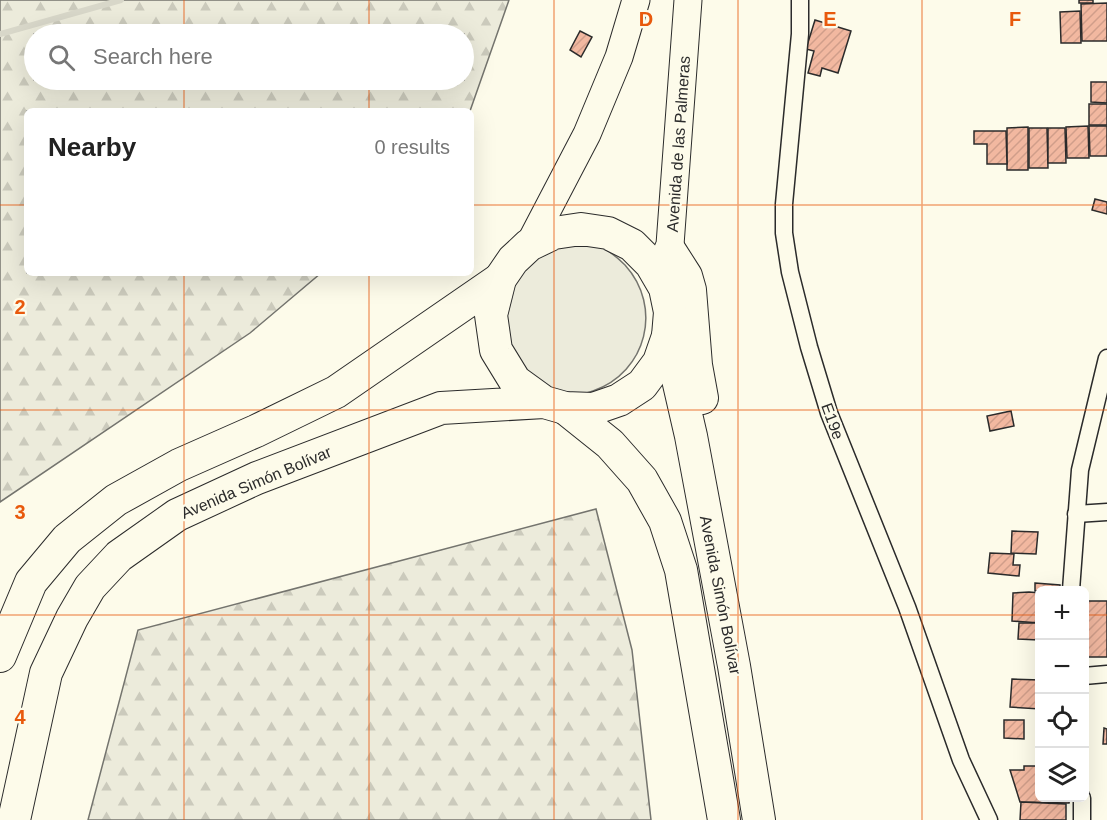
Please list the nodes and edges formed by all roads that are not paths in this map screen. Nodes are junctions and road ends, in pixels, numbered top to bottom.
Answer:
1 (636, 0) edge
2 (688, 0) edge
3 (800, 0) edge
4 (530, 245) junction
5 (670, 250) junction
6 (500, 279) junction
7 (665, 288) junction
8 (668, 336) junction
9 (1107, 358) edge
10 (555, 405) junction
11 (1107, 512) edge
12 (1076, 514) junction
13 (1071, 586) edge
14 (0, 656) edge
15 (734, 666) junction
16 (1107, 674) edge
17 (1089, 676) edge
18 (1082, 802) edge
19 (14, 820) edge
20 (724, 820) edge
21 (759, 820) edge
22 (989, 820) edge
23 (1082, 820) edge

1 - 4 main road
2 - 5 main road, Avenida de las Palmeras
3 - 22 street, E19e
4 - 6 highway
4 - 7 highway
5 - 7 main road, Avenida de las Palmeras
5 - 15 highway
6 - 10 highway
6 - 14 highway
7 - 8 highway
8 - 10 highway
8 - 15 highway, Avenida Simón Bolívar
9 - 12 street
10 - 19 highway, Avenida Simón Bolívar
10 - 20 highway
11 - 12 street
12 - 13 street
15 - 21 highway, Avenida Simón Bolívar
16 - 17 street
18 - 23 street

